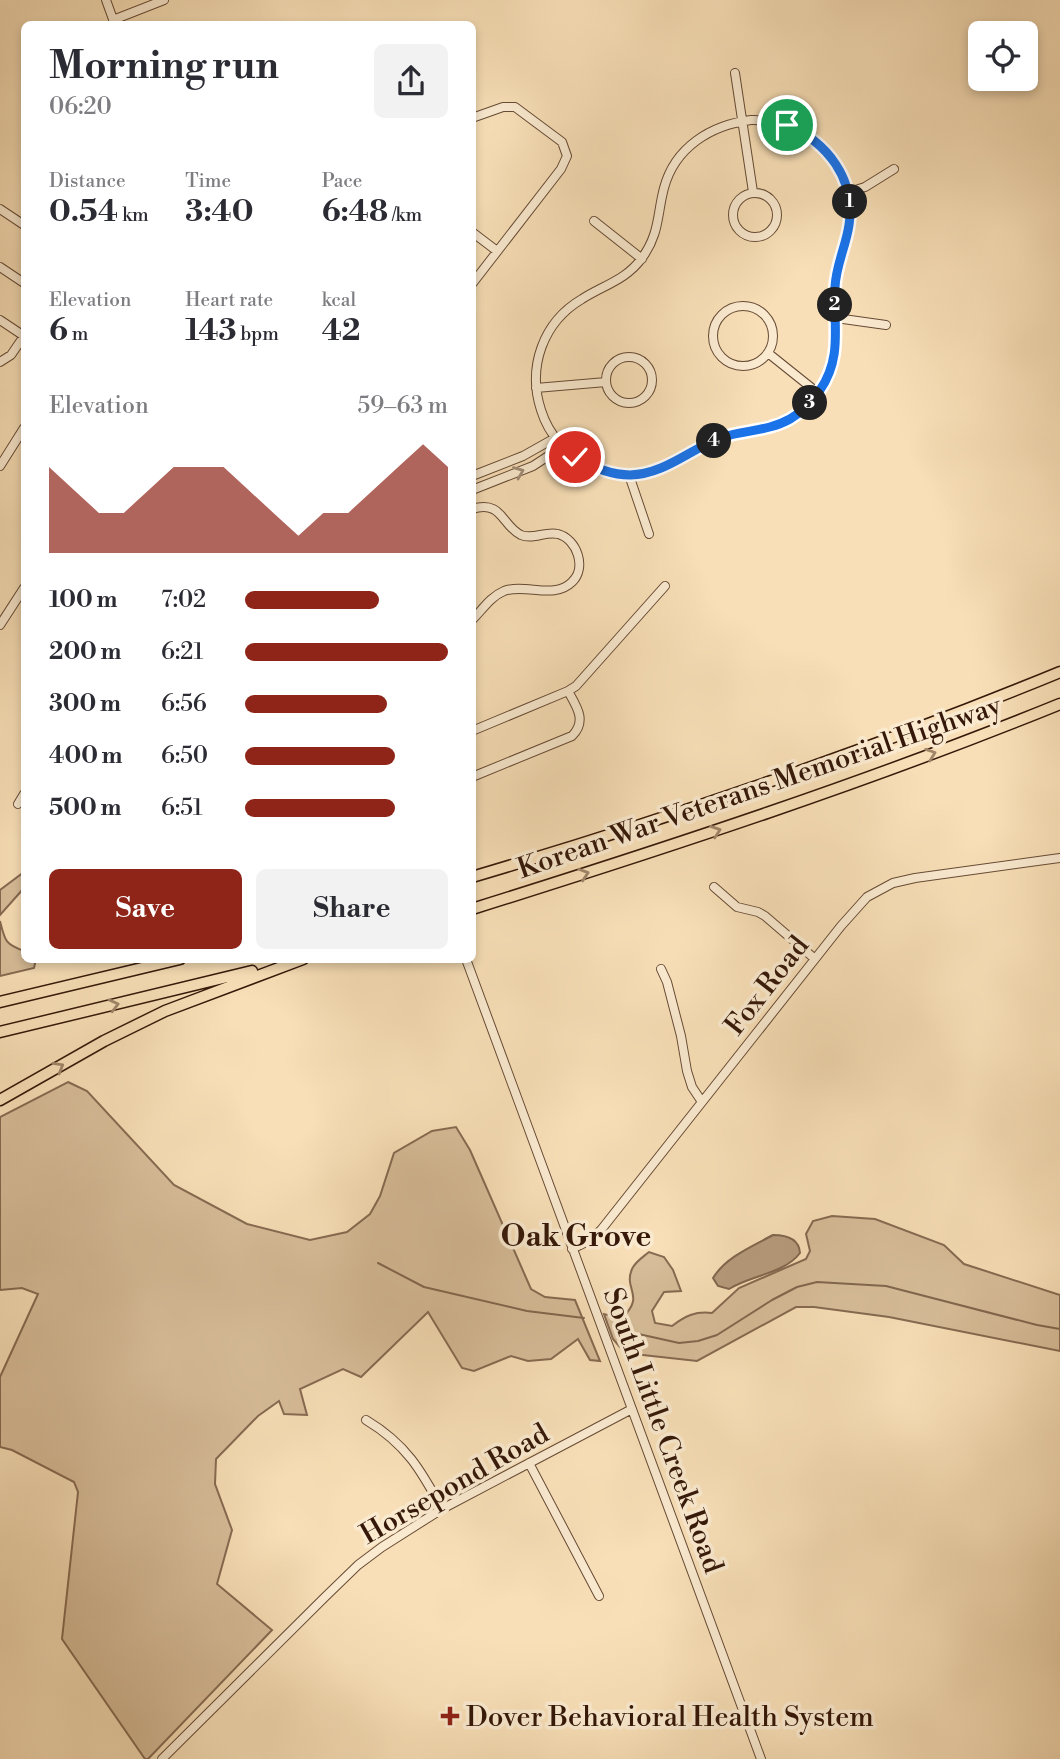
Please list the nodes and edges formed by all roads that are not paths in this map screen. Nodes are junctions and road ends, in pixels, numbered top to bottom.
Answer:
1 (106, 0) edge
2 (164, 0) edge
3 (114, 21) edge
4 (116, 21) edge
5 (735, 73) dead end
6 (476, 117) edge
7 (741, 121) junction
8 (894, 169) dead end
9 (753, 192) junction
10 (849, 192) junction
11 (0, 209) edge
12 (594, 221) dead end
13 (21, 223) edge
14 (476, 235) edge
15 (497, 251) junction
16 (642, 259) junction
17 (0, 267) edge
18 (476, 279) edge
19 (21, 281) edge
20 (836, 318) junction
21 (0, 320) edge
22 (886, 325) dead end
23 (21, 334) edge
24 (21, 340) edge
25 (768, 353) junction
26 (0, 362) edge
27 (606, 382) junction
28 (536, 388) junction
29 (818, 393) junction
30 (21, 433) edge
31 (555, 438) junction
32 (562, 447) junction
33 (0, 466) edge
34 (476, 474) edge
35 (629, 475) junction
36 (476, 488) edge
37 (476, 508) edge
38 (649, 534) dead end
39 (665, 586) dead end
40 (21, 593) edge
41 (476, 616) edge
42 (0, 625) edge
43 (1060, 672) edge
44 (568, 691) junction
45 (1060, 704) edge
46 (476, 729) edge
47 (476, 775) edge
48 (21, 799) edge
49 (18, 804) dead end
50 (1060, 858) edge
51 (476, 876) edge
52 (714, 887) dead end
53 (476, 908) edge
54 (815, 960) junction
55 (163, 963) edge
56 (281, 963) edge
57 (292, 963) edge
58 (467, 963) edge
59 (661, 969) dead end
60 (0, 1002) edge
61 (0, 1032) edge
62 (0, 1100) edge
63 (702, 1102) junction
64 (572, 1249) junction
65 (632, 1409) junction
66 (366, 1420) dead end
67 (529, 1463) junction
68 (442, 1509) junction
69 (599, 1596) dead end
70 (162, 1759) edge
71 (761, 1759) edge

1 - 3 street
2 - 4 street
5 - 7 street
6 - 15 street
7 - 9 street
7 - 10 street
7 - 16 street
8 - 10 street
9 - 9 street
10 - 20 street
11 - 13 street
12 - 16 street
14 - 15 street
15 - 18 street
16 - 28 street
17 - 19 street
20 - 22 street
20 - 29 street
21 - 23 street
24 - 26 street
25 - 25 street
25 - 29 street
27 - 27 street
27 - 28 street
28 - 31 street
29 - 35 street
30 - 33 street
31 - 32 street
31 - 34 street
32 - 35 street
36 -> 32 street
35 - 38 street
37 - 41 street
39 - 44 street
40 - 42 street
43 - 51 highway, Korean War Veterans Memorial Highway
44 - 46 street
44 - 47 street
53 -> 45 highway, Korean War Veterans Memorial Highway
48 - 49 street
50 - 54 street, Fox Road
52 - 54 street
54 - 63 street, Fox Road
55 - 60 highway
61 -> 56 highway
62 -> 57 highway
58 - 64 street, South Little Creek Road
59 - 63 street
63 - 64 street, Fox Road
64 - 65 street, South Little Creek Road
65 - 67 street, Horsepond Road
65 - 71 street, South Little Creek Road
66 - 68 street
67 - 68 street, Horsepond Road
67 - 69 street
68 - 70 street, Horsepond Road

